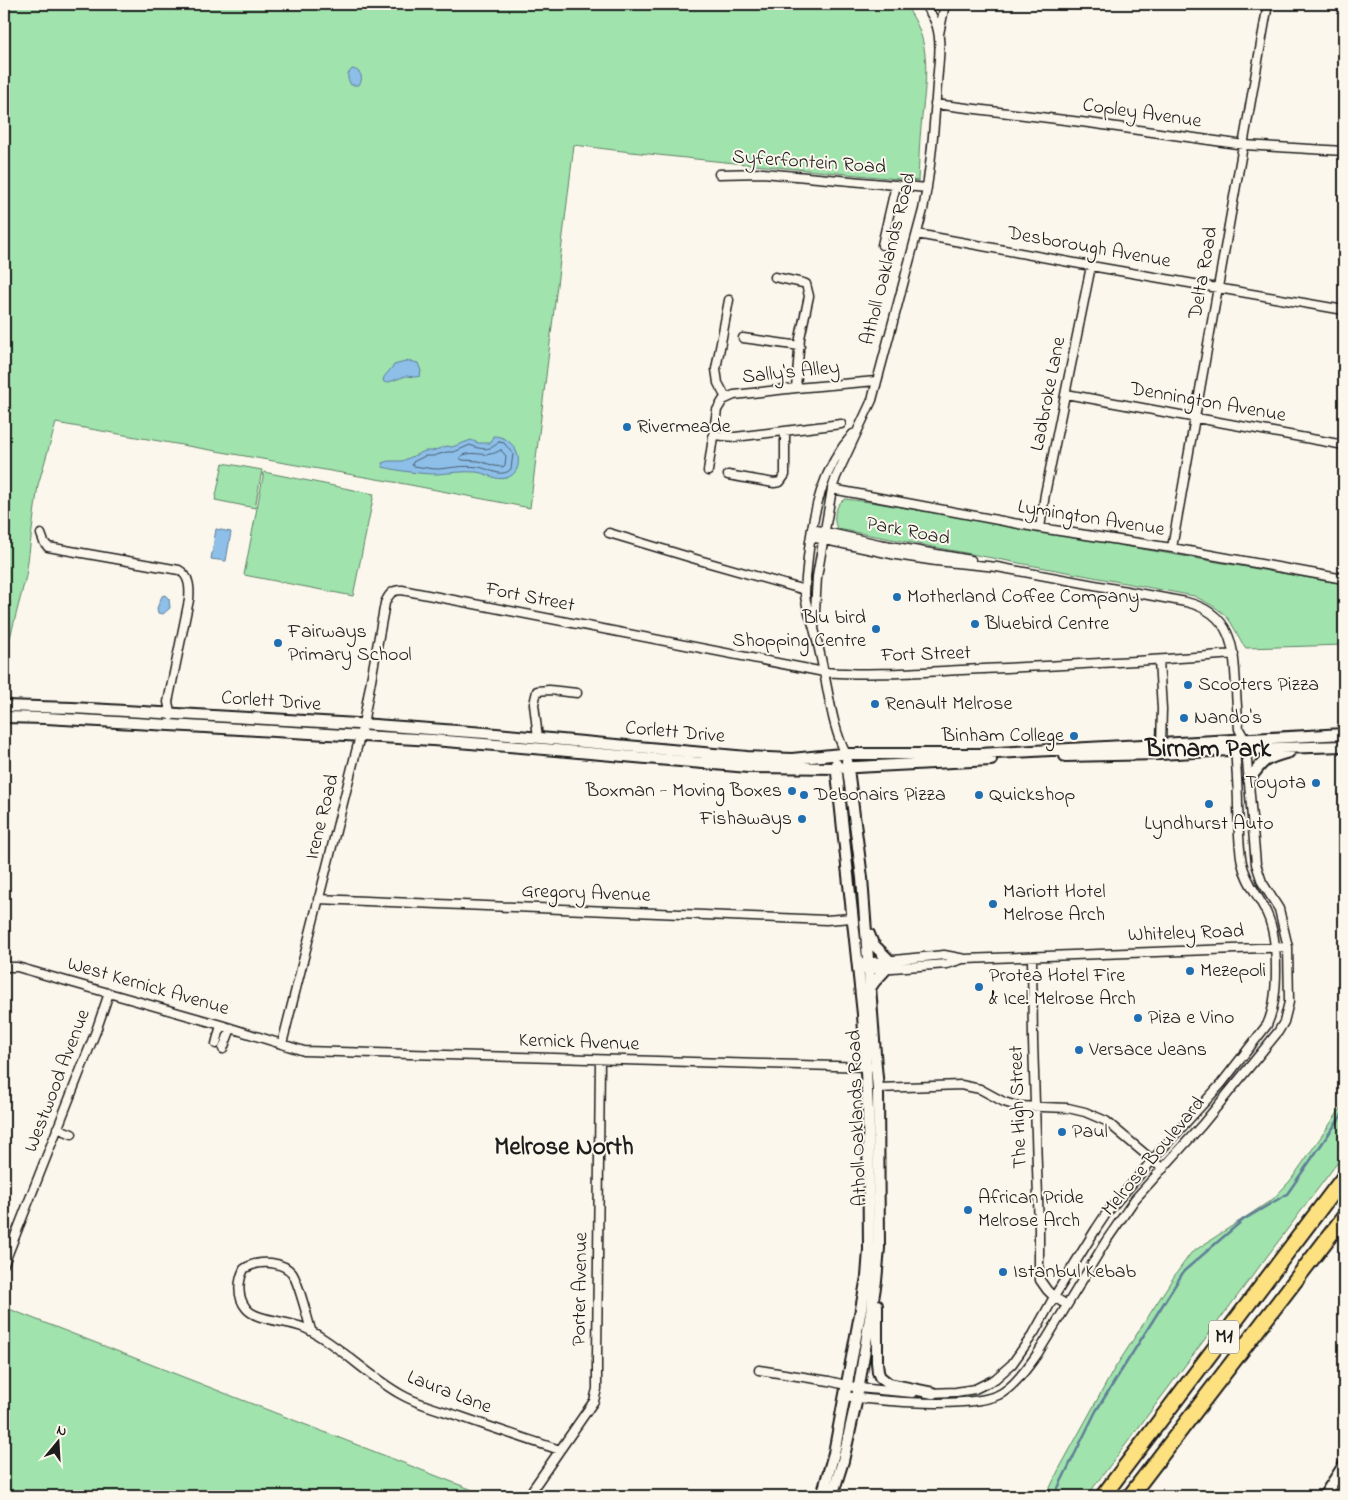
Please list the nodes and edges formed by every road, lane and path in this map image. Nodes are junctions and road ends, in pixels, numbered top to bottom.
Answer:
1 (925, 4) edge
2 (945, 4) edge
3 (1268, 4) edge
4 (938, 35) junction
5 (935, 104) junction
6 (1244, 145) junction
7 (1344, 151) edge
8 (719, 174) dead end
9 (896, 185) junction
10 (927, 188) junction
11 (916, 234) junction
12 (882, 245) dead end
13 (1091, 266) junction
14 (775, 277) dead end
15 (1218, 287) junction
16 (728, 300) dead end
17 (1344, 310) edge
18 (743, 338) dead end
19 (800, 346) junction
20 (876, 381) junction
21 (796, 388) junction
22 (1066, 394) junction
23 (726, 398) junction
24 (1195, 418) junction
25 (841, 424) dead end
26 (860, 427) junction
27 (785, 431) junction
28 (713, 435) junction
29 (1344, 445) edge
30 (708, 471) dead end
31 (728, 475) dead end
32 (832, 489) junction
33 (1040, 528) junction
34 (609, 532) dead end
35 (812, 533) junction
36 (41, 534) dead end
37 (825, 535) junction
38 (1172, 548) junction
39 (1344, 579) edge
40 (805, 590) junction
41 (388, 596) joint
42 (814, 629) junction
43 (1234, 654) junction
44 (1159, 660) junction
45 (824, 672) junction
46 (577, 693) dead end
47 (4, 706) edge
48 (171, 713) junction
49 (4, 717) edge
50 (363, 724) junction
51 (172, 725) junction
52 (1344, 734) edge
53 (360, 737) junction
54 (538, 738) junction
55 (838, 738) junction
56 (1161, 745) junction
57 (1241, 745) junction
58 (1344, 746) edge
59 (1304, 748) junction
60 (835, 754) junction
61 (846, 754) junction
62 (842, 768) junction
63 (1248, 780) junction
64 (859, 850) junction
65 (848, 872) junction
66 (318, 899) junction
67 (852, 918) junction
68 (866, 926) junction
69 (1288, 946) junction
70 (1274, 947) junction
71 (1032, 957) junction
72 (888, 964) junction
73 (868, 966) junction
74 (4, 967) edge
75 (857, 967) junction
76 (870, 988) junction
77 (109, 993) junction
78 (221, 1025) junction
79 (231, 1028) junction
80 (282, 1044) junction
81 (600, 1060) junction
82 (866, 1067) junction
83 (876, 1067) junction
84 (878, 1088) junction
85 (1036, 1107) junction
86 (57, 1128) junction
87 (72, 1134) dead end
88 (1153, 1160) junction
89 (1163, 1169) junction
90 (1344, 1177) edge
91 (1344, 1217) edge
92 (4, 1264) edge
93 (876, 1281) junction
94 (1054, 1297) junction
95 (1066, 1304) junction
96 (311, 1330) junction
97 (758, 1370) dead end
98 (845, 1391) junction
99 (858, 1393) junction
100 (933, 1393) junction
101 (560, 1450) junction
102 (1344, 1465) edge
103 (528, 1496) edge
104 (822, 1496) edge
105 (832, 1496) edge
106 (1103, 1496) edge
107 (1130, 1496) edge
108 (1324, 1496) edge

1 - 4 street, Atholl Oaklands Road
2 - 4 street, Atholl Oaklands Road
3 - 6 street, Delta Road
4 - 5 street, Atholl Oaklands Road
5 - 6 street, Copley Avenue
5 - 10 street, Atholl Oaklands Road
6 - 7 street, Copley Avenue
6 - 15 street, Delta Road
8 - 9 street, Syferfontein Road
9 - 10 street, Syferfontein Road
9 - 12 street
10 - 11 street, Atholl Oaklands Road
11 - 13 street, Desborough Avenue
11 - 20 street, Atholl Oaklands Road
13 - 15 street, Desborough Avenue
13 - 22 street, Ladbroke Lane
14 - 19 street
15 - 17 street, Desborough Avenue
15 - 24 street, Delta Road
16 - 23 street
18 - 19 street
19 - 21 street
20 - 21 street, Sally's Alley
20 - 26 street, Atholl Oaklands Road
21 - 23 street, Sally's Alley
22 - 24 street, Dennington Avenue
22 - 33 street, Ladbroke Lane
23 - 28 street, Sally's Alley
24 - 29 street, Dennington Avenue
24 - 38 street, Delta Road
25 - 27 street
26 - 32 street, Atholl Oaklands Road
26 - 35 street, Atholl Oaklands Road
27 - 28 street
27 - 31 street
28 - 30 street, Sally's Alley
32 - 33 street, Lymington Avenue
32 - 37 street, Atholl Oaklands Road
33 - 38 street, Lymington Avenue
34 - 40 street
35 - 37 street, Park Road
35 - 40 street, Atholl Oaklands Road
36 - 48 street
37 - 42 street, Atholl Oaklands Road
37 - 43 street, Park Road
38 - 39 street, Lymington Avenue
40 - 42 street, Atholl Oaklands Road
41 - 45 street, Fort Street
41 - 50 street, Irene Road
42 - 45 street, Atholl Oaklands Road
43 - 44 street, Fort Street
43 - 57 street, Park Road
44 - 45 street, Fort Street
44 - 56 street
45 - 55 street, Atholl Oaklands Road
46 - 54 street
47 - 48 main road, Corlett Drive
48 - 50 main road, Corlett Drive
48 - 51 street
49 - 51 main road, Corlett Drive
50 - 53 street, Irene Road
50 - 54 main road, Corlett Drive
51 - 53 main road, Corlett Drive
52 - 57 main road, Corlett Drive
53 - 62 main road, Corlett Drive
53 - 66 street, Irene Road
54 - 60 main road, Corlett Drive
55 - 60 street, Atholl Oaklands Road
55 - 61 street, Atholl Oaklands Road
56 - 57 main road, Corlett Drive
56 - 61 main road, Corlett Drive
57 - 59 main road, Corlett Drive
57 - 62 main road, Corlett Drive
57 - 63 street, Melrose Boulevard
57 - 70 street, Melrose Boulevard
58 - 59 main road, Corlett Drive
59 - 63 main road
60 - 61 main road, Corlett Drive
60 - 62 main road, Atholl Oaklands Road
61 - 62 main road, Atholl Oaklands Road
62 - 64 main road, Atholl Oaklands Road
62 - 65 main road, Atholl Oaklands Road
63 - 69 street, Melrose Boulevard
64 - 65 main road
64 - 68 main road, Atholl Oaklands Road
65 - 67 main road, Atholl Oaklands Road
66 - 67 street, Gregory Avenue
66 - 80 street, Irene Road
67 - 75 main road, Atholl Oaklands Road
68 - 72 main road
68 - 73 main road, Atholl Oaklands Road
69 - 70 street, Whiteley Road
69 - 89 street, Melrose Boulevard
70 - 71 street, Whiteley Road
70 - 88 street, Melrose Boulevard
71 - 72 street, Whiteley Road
71 - 85 street, The High Street
72 - 73 street, Whiteley Road
72 - 76 main road
73 - 75 street, Whiteley Road
73 - 76 main road, Atholl Oaklands Road
74 - 77 street, West Kernick Avenue
75 - 82 main road, Atholl Oaklands Road
76 - 83 main road, Atholl Oaklands Road
77 - 78 street, West Kernick Avenue
77 - 86 street, Westwood Avenue
78 - 79 street, West Kernick Avenue
78 - 79 street
79 - 80 street, West Kernick Avenue
80 - 81 street, Kernick Avenue
81 - 82 street, Kernick Avenue
81 - 101 street, Porter Avenue
82 - 83 street, Kernick Avenue
82 - 98 main road, Atholl Oaklands Road
83 - 84 main road, Atholl Oaklands Road
84 - 85 street
84 - 93 main road, Atholl Oaklands Road
85 - 88 street
85 - 94 street, The High Street
86 - 87 street
86 - 92 street, Westwood Avenue
88 - 89 street
88 - 94 street, Melrose Boulevard
89 - 95 street, Melrose Boulevard
90 - 106 highway, M1
91 - 107 highway, M1
93 - 99 main road, Atholl Oaklands Road
93 - 100 main road
94 - 95 street, The High Street
94 - 100 street, Melrose Boulevard
95 - 99 street, Melrose Boulevard
96 - 96 street, Laura Lane
96 - 101 street, Laura Lane
97 - 98 street, Melrose Boulevard
98 - 99 street, Melrose Boulevard
98 - 104 main road, Atholl Oaklands Road
99 - 100 street, Melrose Boulevard
99 - 105 main road, Atholl Oaklands Road
101 - 103 street, Porter Avenue
102 - 108 main road

